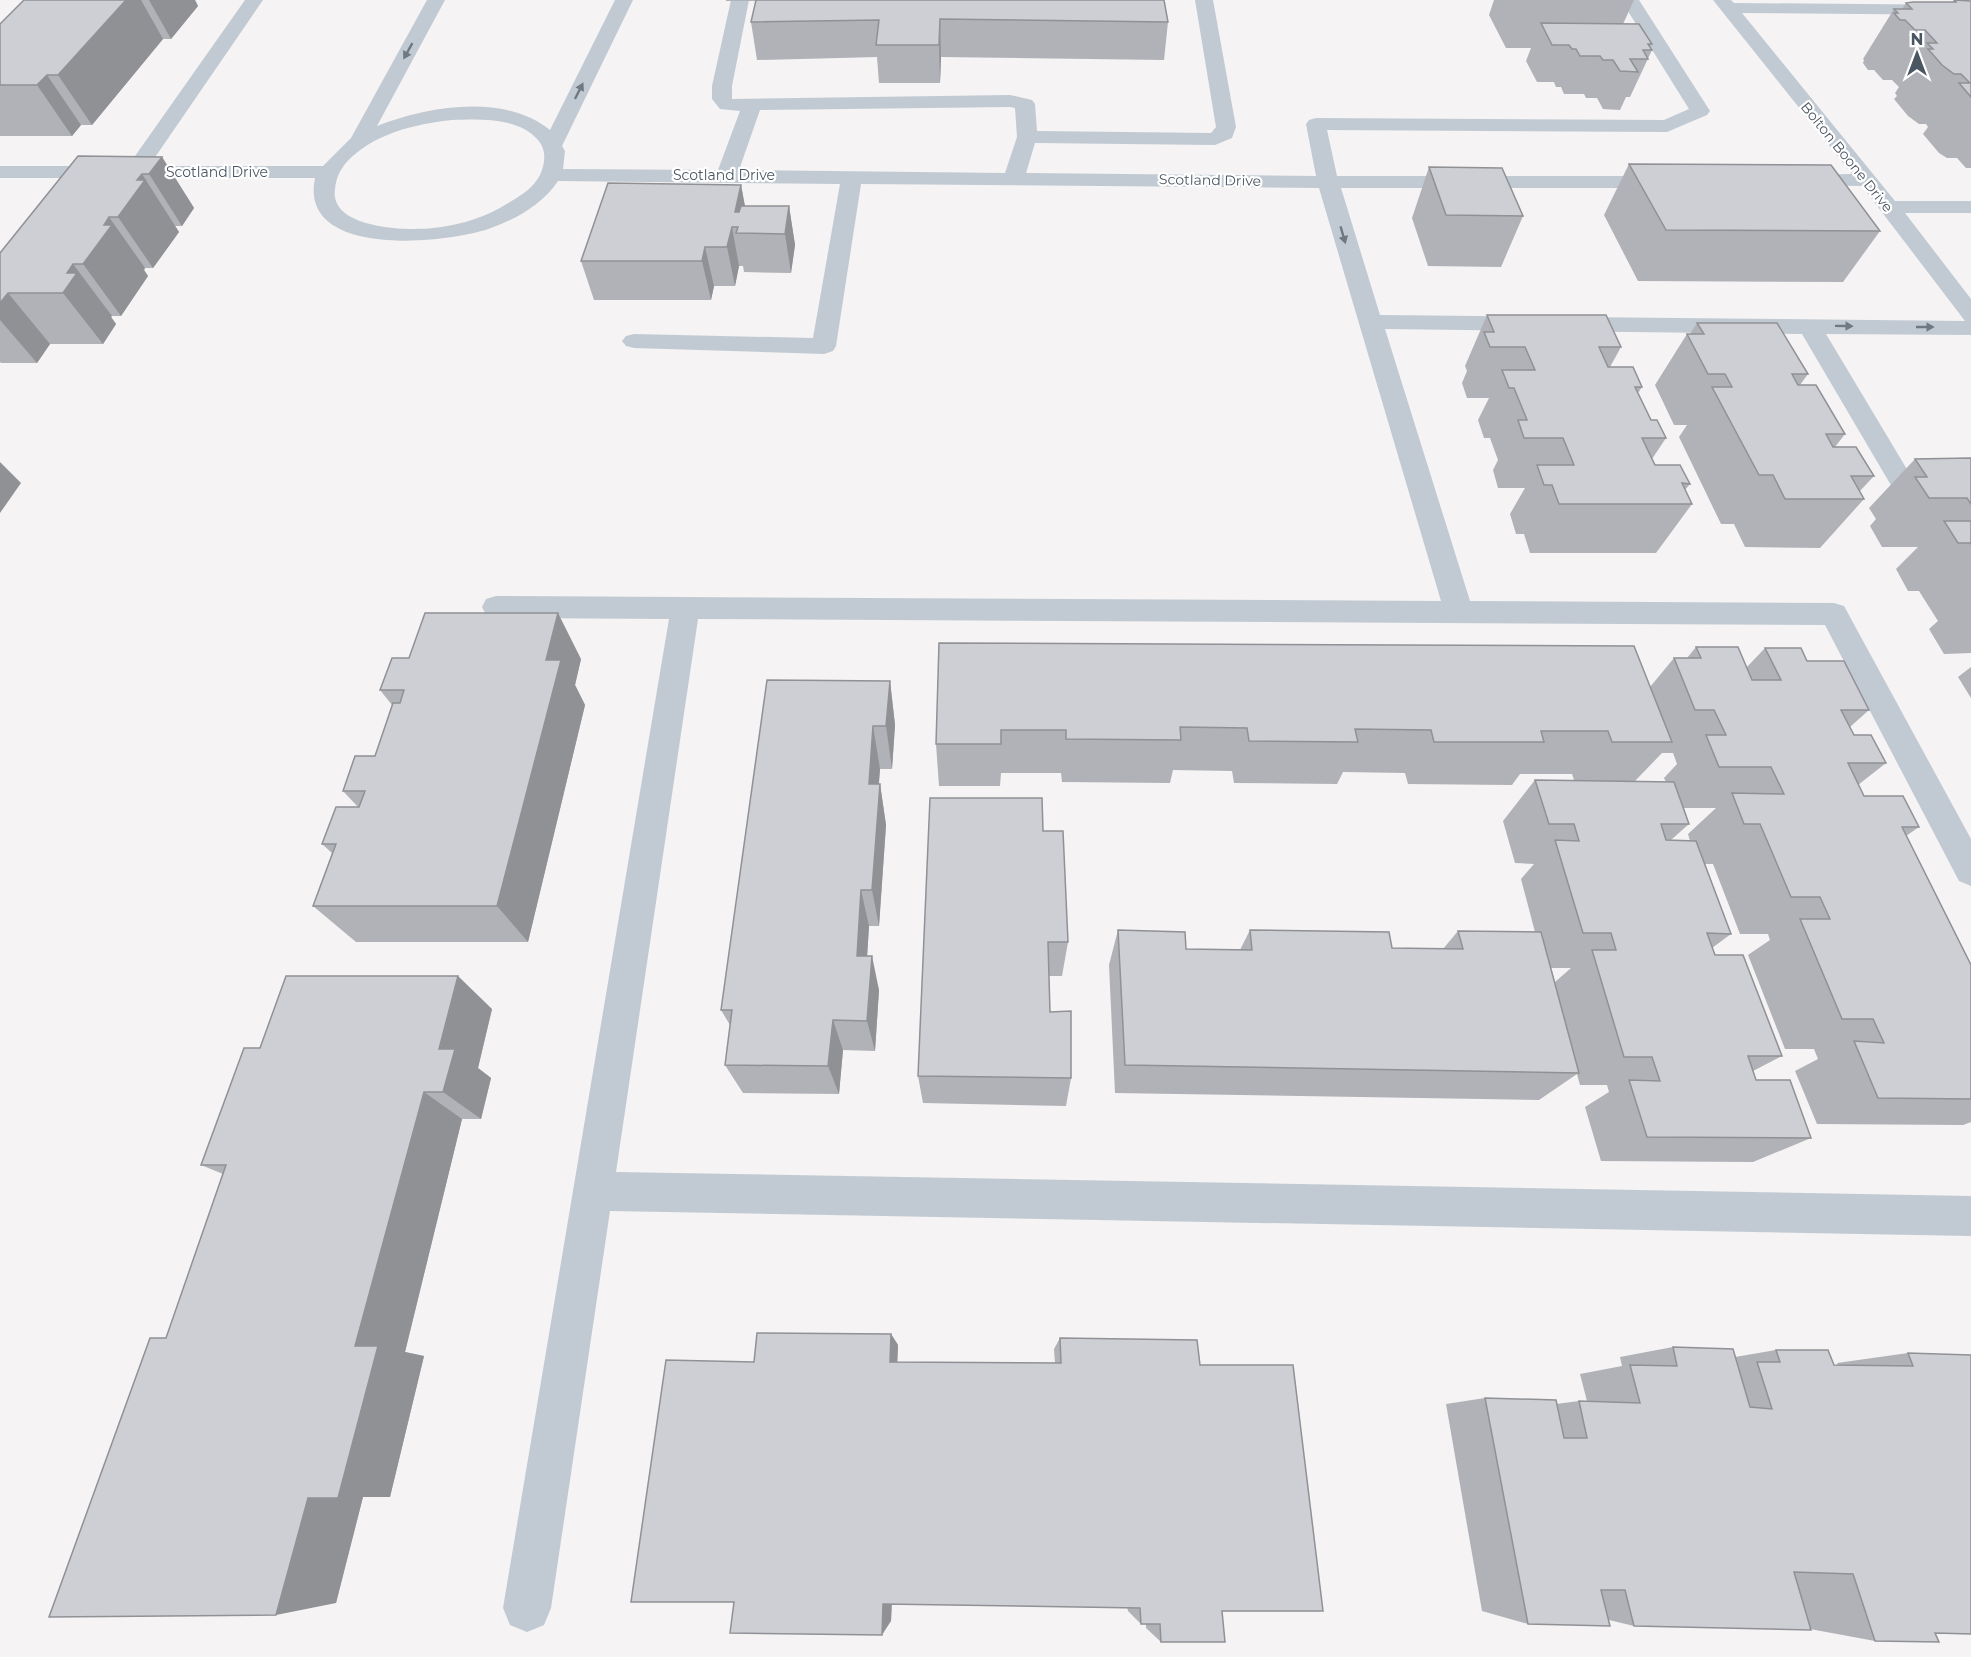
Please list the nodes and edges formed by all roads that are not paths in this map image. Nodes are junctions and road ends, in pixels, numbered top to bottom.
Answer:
1 (254, 0) edge
2 (436, 0) edge
3 (624, 0) edge
4 (740, 0) edge
5 (1204, 0) edge
6 (1630, 0) edge
7 (1725, 4) edge
8 (1971, 10) edge
9 (752, 105) junction
10 (1027, 137) junction
11 (359, 141) junction
12 (553, 144) junction
13 (0, 172) edge
14 (80, 172) junction
15 (135, 172) junction
16 (327, 172) junction
17 (553, 175) junction
18 (727, 175) junction
19 (852, 176) junction
20 (1014, 177) junction
21 (1868, 180) junction
22 (1775, 181) edge
23 (1328, 182) junction
24 (1693, 182) edge
25 (66, 190) edge
26 (1888, 207) junction
27 (1971, 207) edge
28 (1971, 315) edge
29 (1370, 322) junction
30 (1809, 326) junction
31 (1971, 328) edge
32 (634, 341) dead end
33 (1902, 481) dead end
34 (496, 606) dead end
35 (684, 607) junction
36 (1459, 612) junction
37 (1971, 871) edge
38 (593, 1191) junction
39 (1971, 1216) edge
40 (527, 1608) dead end

1 - 15 street
2 -> 11 street
12 -> 3 street
4 - 9 street
5 - 10 street
6 - 23 street
7 - 8 street
7 - 21 street, Bolton Boone Drive
9 - 10 street
9 - 18 street
10 - 20 street
11 - 12 street
11 - 16 street
12 - 17 street
13 - 14 street, Scotland Drive
14 - 15 street, Scotland Drive
14 - 25 street
15 - 16 street, Scotland Drive
16 - 17 street
17 - 18 street, Scotland Drive
18 - 19 street, Scotland Drive
19 - 20 street, Scotland Drive
19 - 32 street
20 - 23 street, Scotland Drive
21 - 22 street
21 - 26 street, Bolton Boone Drive
23 - 24 street, Scotland Drive
23 -> 29 street
26 - 27 street
26 - 28 street, Bolton Boone Drive
29 - 30 street
29 - 36 street
30 -> 31 street
30 - 33 street
34 - 35 street
35 - 36 street
35 - 38 street
36 - 37 street
38 - 39 street
38 - 40 street

